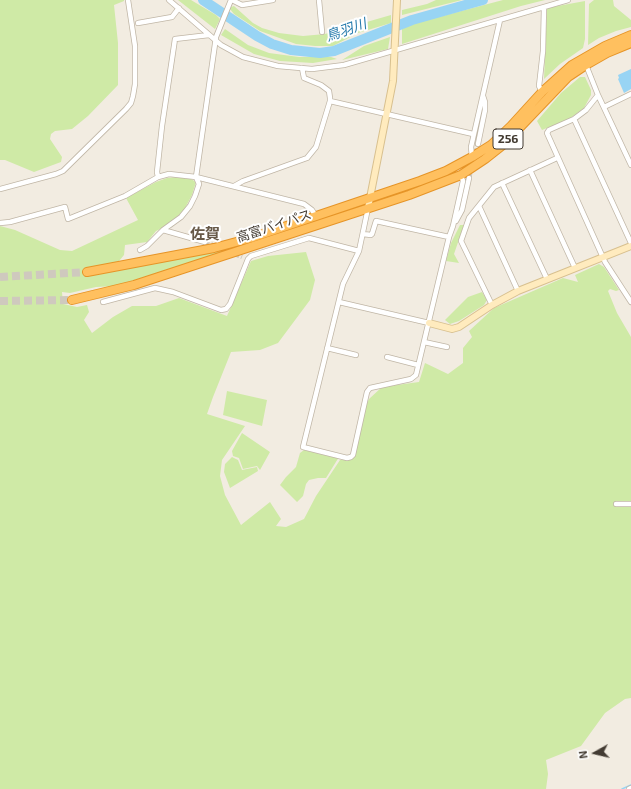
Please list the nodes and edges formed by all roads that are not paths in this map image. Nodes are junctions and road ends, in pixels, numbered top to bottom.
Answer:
1 (128, 0) edge
2 (169, 0) edge
3 (273, 0) edge
4 (319, 0) edge
5 (396, 0) edge
6 (568, 0) edge
7 (231, 2) edge
8 (544, 7) junction
9 (179, 8) junction
10 (500, 20) junction
11 (138, 23) dead end
12 (322, 32) dead end
13 (209, 35) junction
14 (631, 35) edge
15 (215, 38) junction
16 (631, 43) edge
17 (395, 49) junction
18 (586, 65) junction
19 (302, 68) junction
20 (542, 92) junction
21 (631, 94) edge
22 (598, 95) junction
23 (483, 96) junction
24 (330, 101) junction
25 (604, 107) junction
26 (387, 114) junction
27 (574, 119) junction
28 (473, 134) junction
29 (478, 144) tunnel mouth
30 (472, 157) junction
31 (557, 158) junction
32 (631, 165) edge
33 (530, 170) junction
34 (461, 175) junction
35 (196, 176) junction
36 (158, 178) junction
37 (469, 178) tunnel mouth
38 (502, 183) junction
39 (234, 186) junction
40 (0, 189) edge
41 (370, 198) junction
42 (479, 206) junction
43 (368, 208) junction
44 (314, 215) junction
45 (0, 223) edge
46 (454, 226) junction
47 (163, 230) junction
48 (363, 234) junction
49 (449, 238) junction
50 (205, 242) tunnel mouth
51 (631, 245) edge
52 (140, 250) dead end
53 (359, 251) junction
54 (242, 257) tunnel mouth
55 (603, 258) junction
56 (248, 259) junction
57 (574, 268) junction
58 (87, 272) tunnel mouth
59 (547, 279) junction
60 (518, 291) junction
61 (72, 300) tunnel mouth
62 (103, 302) dead end
63 (339, 302) junction
64 (631, 302) edge
65 (492, 305) junction
66 (429, 323) junction
67 (424, 342) junction
68 (447, 347) dead end
69 (327, 348) junction
70 (356, 355) dead end
71 (388, 357) dead end
72 (418, 365) junction
73 (616, 504) dead end
74 (631, 504) edge

1 - 40 street
2 - 9 street
3 - 7 street
4 - 12 street
5 - 17 street
6 - 8 street
7 - 15 street
8 - 10 street
8 - 20 street
9 - 11 street
9 - 13 street
10 - 17 street
10 - 23 street
13 - 15 street
13 - 36 street
14 - 20 highway, 256
15 - 19 street
15 - 35 street
16 - 18 highway, 256
17 - 19 street
17 - 26 street
18 - 22 street
18 - 34 highway, 256
19 - 24 street
20 - 30 highway, 256
21 - 25 street
22 - 25 street
22 - 27 street
23 - 28 street
23 - 29 street
24 - 26 street
24 - 39 street
25 - 32 street
26 - 28 street
26 - 41 street
27 - 31 street
27 - 51 street
28 - 30 street
30 - 41 highway, 256
31 - 33 street
31 - 55 street
33 - 38 street
33 - 57 street
34 - 43 highway, 256
34 - 46 street
35 - 36 street
35 - 39 street
35 - 47 street
36 - 45 street
37 - 46 street
38 - 42 street
38 - 59 street
39 - 44 street
41 - 43 street
41 - 44 highway, 高富バイパス / 256
42 - 60 street
42 - 65 street
43 - 48 street
43 - 61 highway, 高富バイパス / 256
44 - 58 highway, 高富バイパス / 256
46 - 49 street
47 - 50 street
47 - 52 street
48 - 49 street
48 - 53 street
49 - 66 street
51 - 55 street
53 - 56 street
53 - 63 street
54 - 56 street
55 - 57 street
55 - 64 street
56 - 62 street
57 - 59 street
59 - 60 street
60 - 65 street
63 - 66 street
63 - 69 street
65 - 66 street
66 - 67 street
67 - 68 street
67 - 72 street
69 - 70 street
69 - 72 street
71 - 72 street
73 - 74 street

